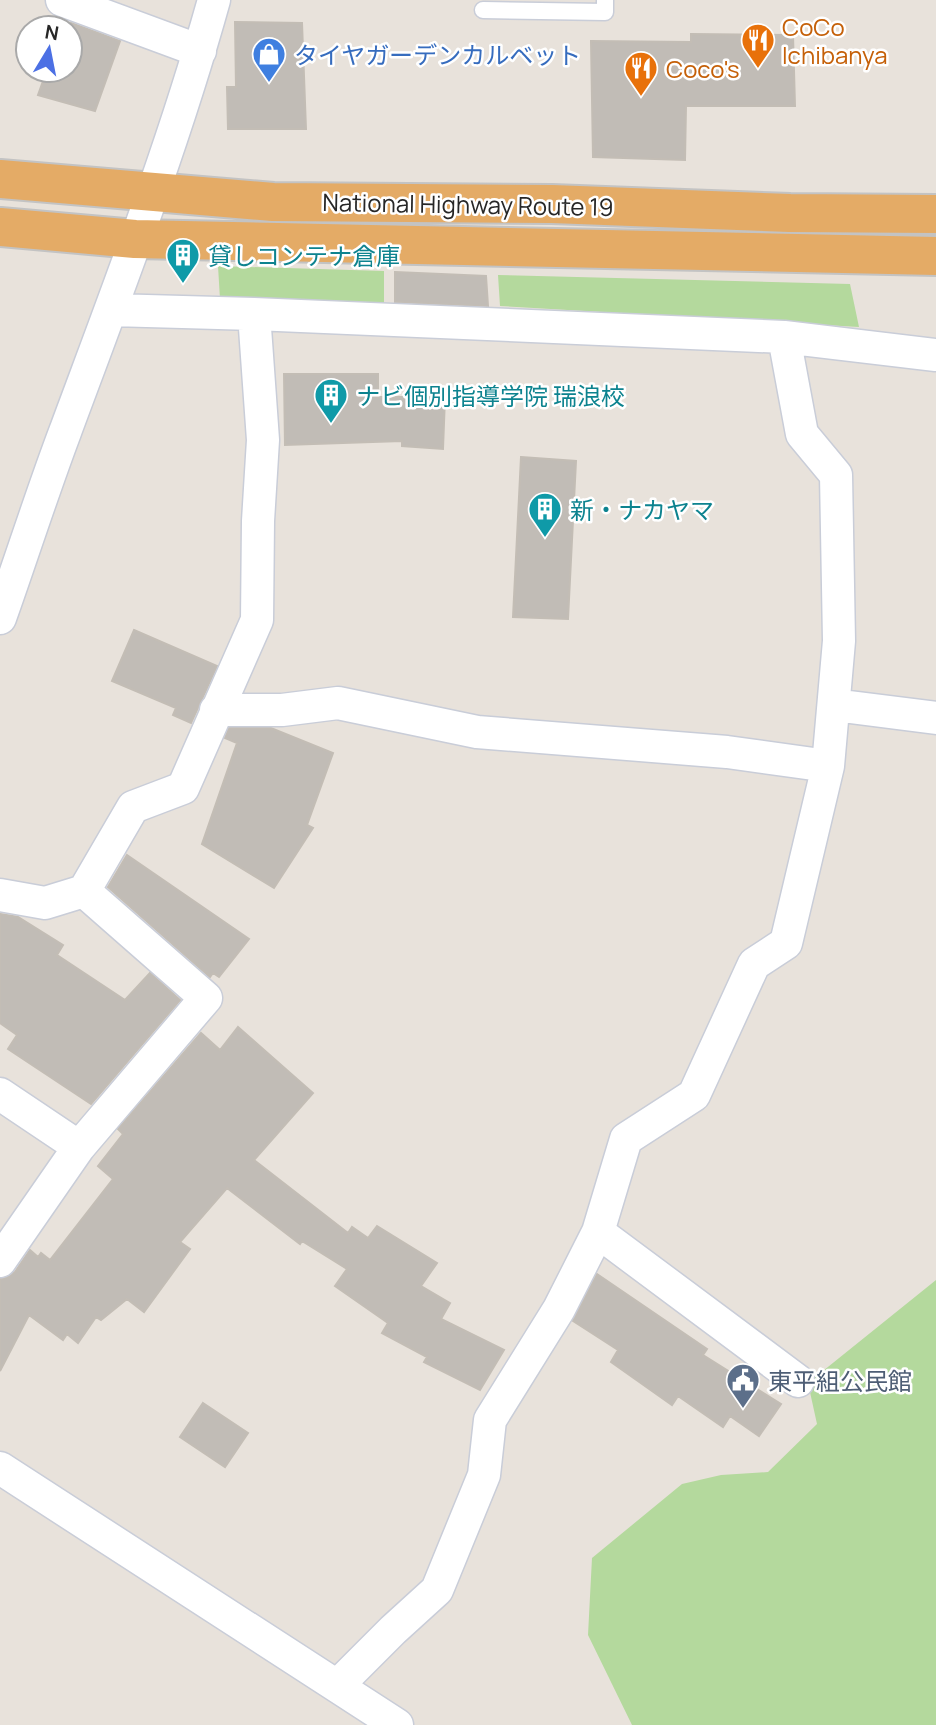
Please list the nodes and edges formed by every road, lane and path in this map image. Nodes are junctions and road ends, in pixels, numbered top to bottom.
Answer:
1 (62, 0) edge
2 (214, 0) edge
3 (605, 0) edge
4 (483, 10) dead end
5 (200, 51) junction
6 (0, 179) edge
7 (153, 193) junction
8 (936, 214) edge
9 (0, 227) edge
10 (135, 239) junction
11 (936, 256) edge
12 (111, 310) junction
13 (254, 314) junction
14 (784, 337) junction
15 (936, 355) edge
16 (0, 618) edge
17 (834, 705) junction
18 (216, 710) junction
19 (936, 718) edge
20 (828, 766) junction
21 (84, 891) junction
22 (0, 895) edge
23 (0, 1094) edge
24 (79, 1147) junction
25 (598, 1232) junction
26 (0, 1261) edge
27 (797, 1381) dead end
28 (0, 1468) edge
29 (337, 1686) junction
30 (397, 1725) edge

1 - 5 street
2 - 5 street
3 - 4 lane
5 - 7 street
6 - 7 highway, National Highway Route 19
7 - 8 highway, National Highway Route 19
7 - 10 street
9 - 10 highway, National Highway Route 19
10 - 11 highway, National Highway Route 19
10 - 12 street
12 - 13 street
12 - 16 street
13 - 14 street
13 - 18 street
14 - 15 street
14 - 17 street
17 - 19 street
17 - 20 street
18 - 20 street
18 - 21 street
20 - 25 street
21 - 22 street
21 - 24 street
23 - 24 street
24 - 26 street
25 - 27 street
25 - 29 street
28 - 29 street
29 - 30 street

